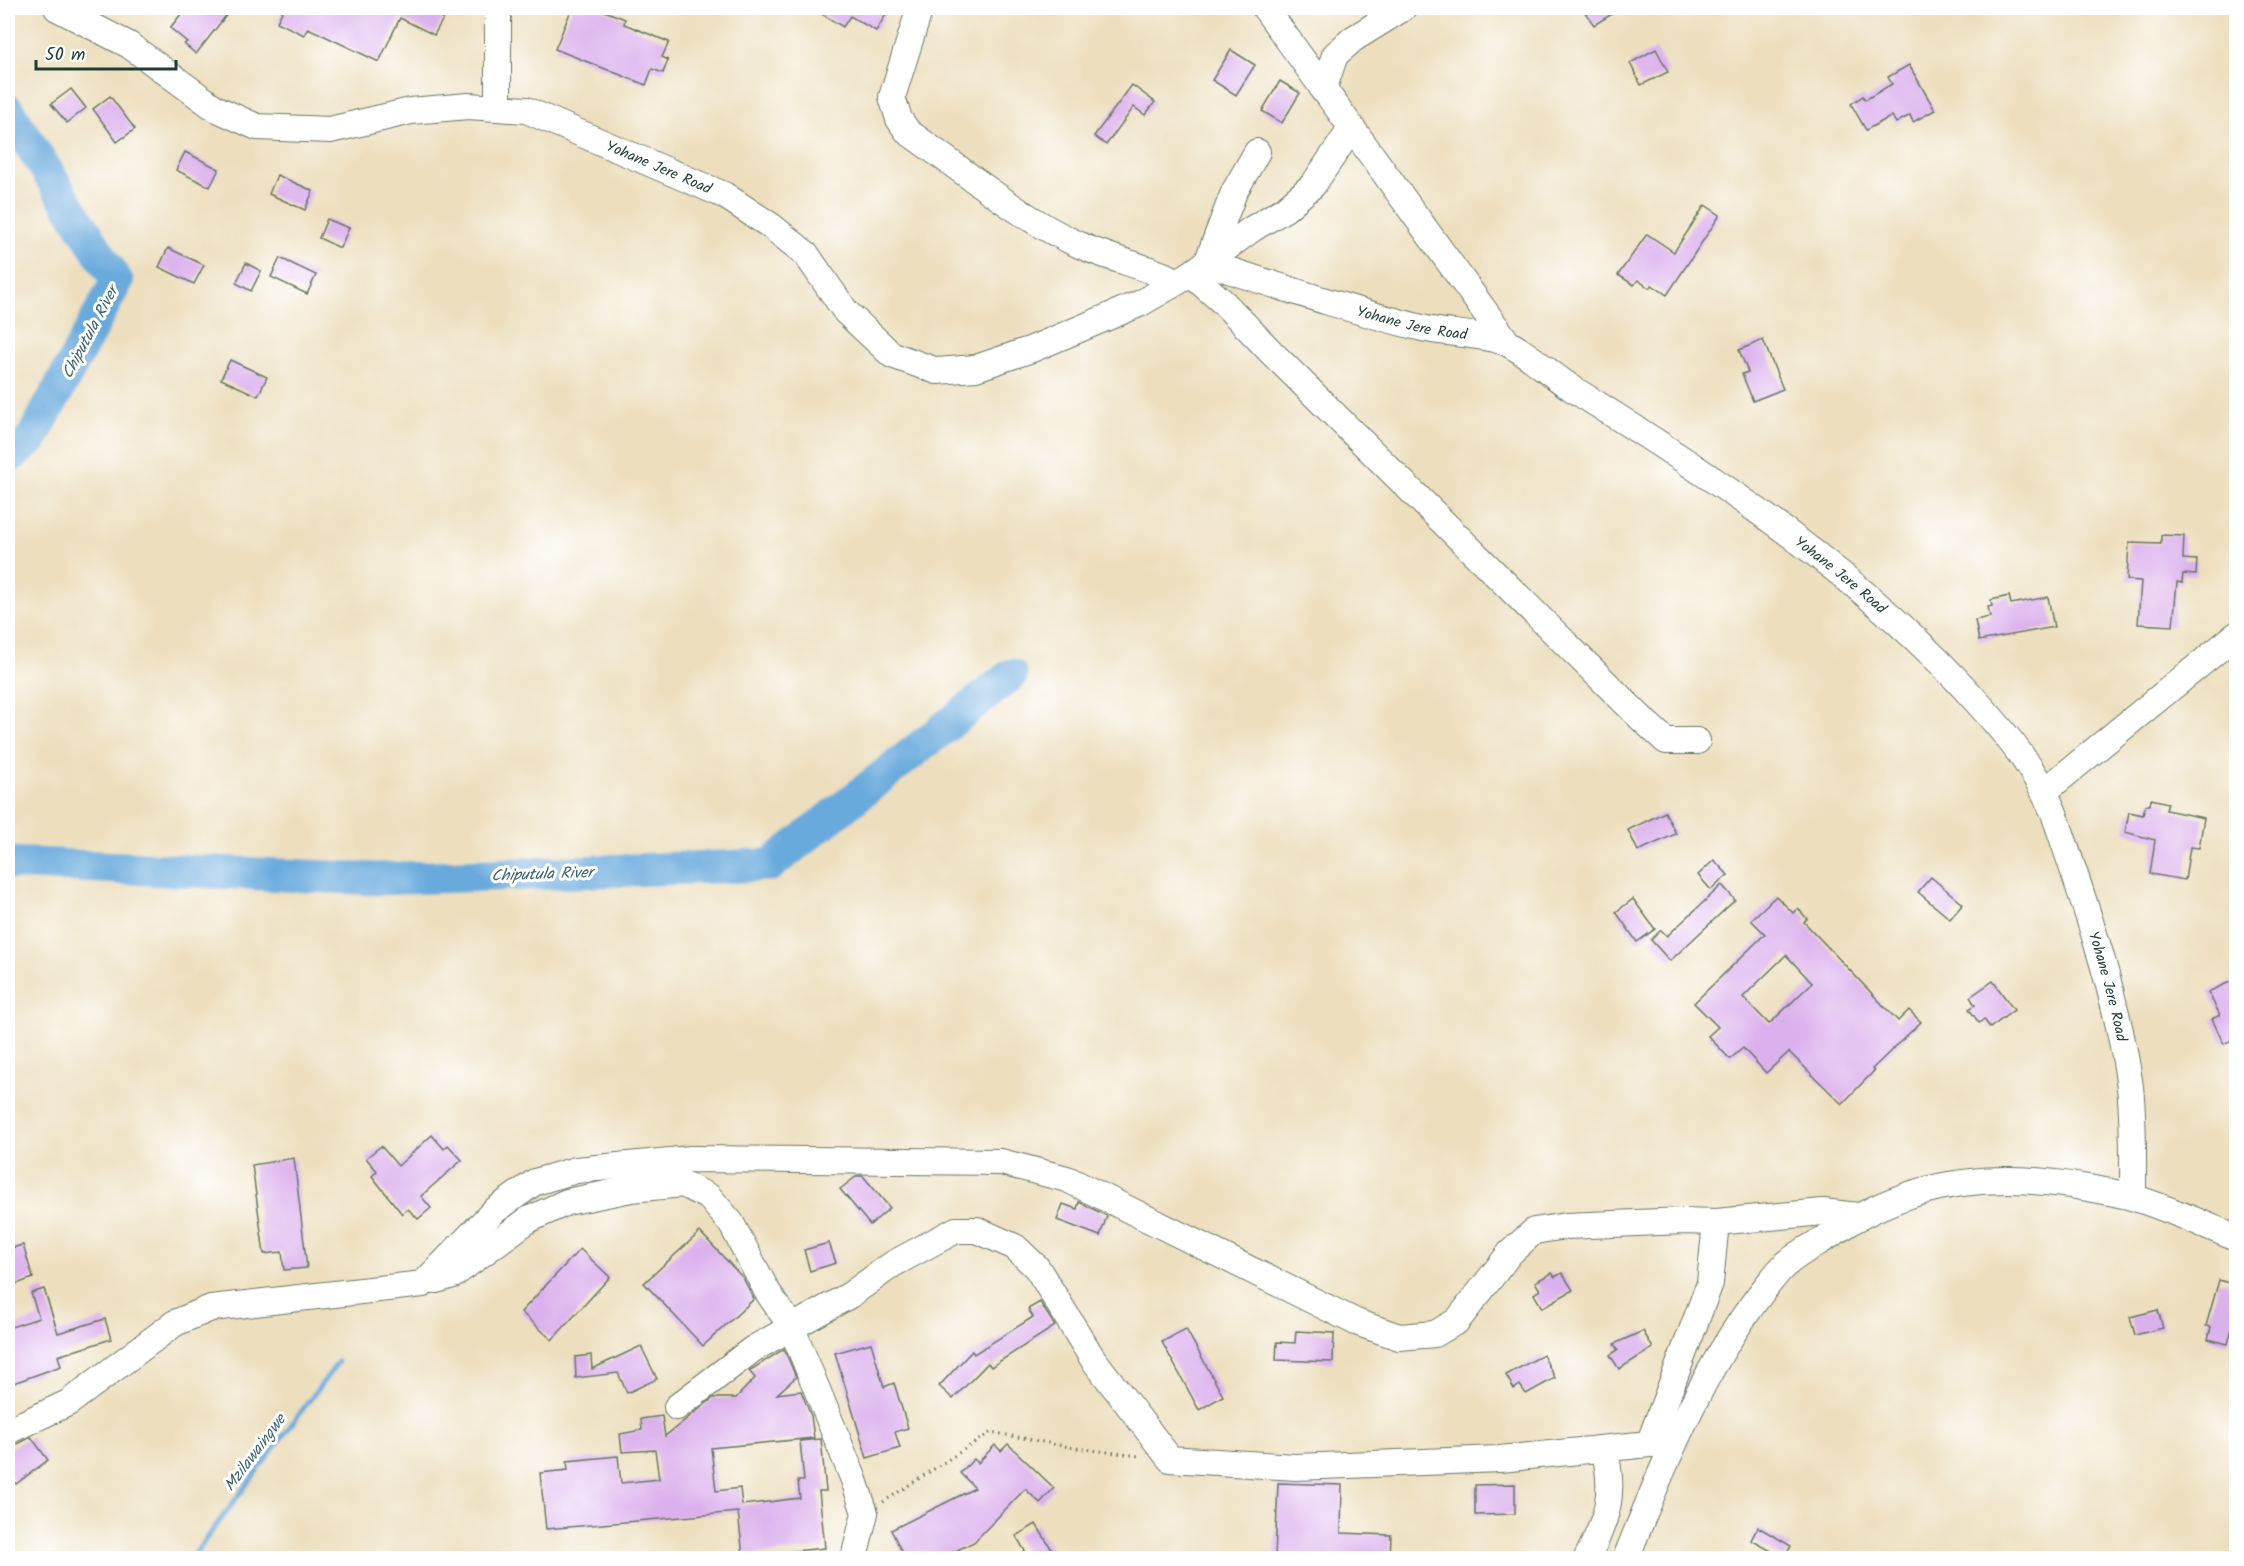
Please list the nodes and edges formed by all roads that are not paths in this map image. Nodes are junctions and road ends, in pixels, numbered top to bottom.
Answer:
1 (57, 8) edge
2 (498, 8) edge
3 (920, 8) edge
4 (1265, 8) edge
5 (1403, 8) edge
6 (1323, 90) junction
7 (498, 107) junction
8 (1352, 129) junction
9 (1257, 152) dead end
10 (1192, 273) junction
11 (1507, 342) junction
12 (2236, 635) edge
13 (1697, 741) dead end
14 (2045, 791) junction
15 (2133, 1197) junction
16 (1858, 1216) junction
17 (1716, 1222) junction
18 (2236, 1238) edge
19 (423, 1284) junction
20 (791, 1326) junction
21 (678, 1407) dead end
22 (8, 1431) edge
23 (1661, 1444) junction
24 (1604, 1449) junction
25 (854, 1558) edge
26 (870, 1558) edge
27 (1587, 1558) edge
28 (1626, 1558) edge

1 - 7 street, Yohane Jere Road
2 - 7 street
3 - 10 street
4 - 6 street
5 - 6 street
6 - 8 street
7 - 10 street, Yohane Jere Road
8 - 10 street, Yohane Jere Road
8 - 11 street
9 - 10 street
10 - 11 street, Yohane Jere Road
10 - 13 street
11 - 14 street, Yohane Jere Road
12 - 14 street
14 - 15 street, Yohane Jere Road
15 - 16 street
15 - 18 street
16 - 17 street
16 - 23 street
17 - 19 street
17 - 23 street
19 - 20 street
19 - 22 street
20 - 21 street
20 - 24 street
20 - 25 street
23 - 24 street
23 - 28 street
24 - 27 street
25 - 26 street

